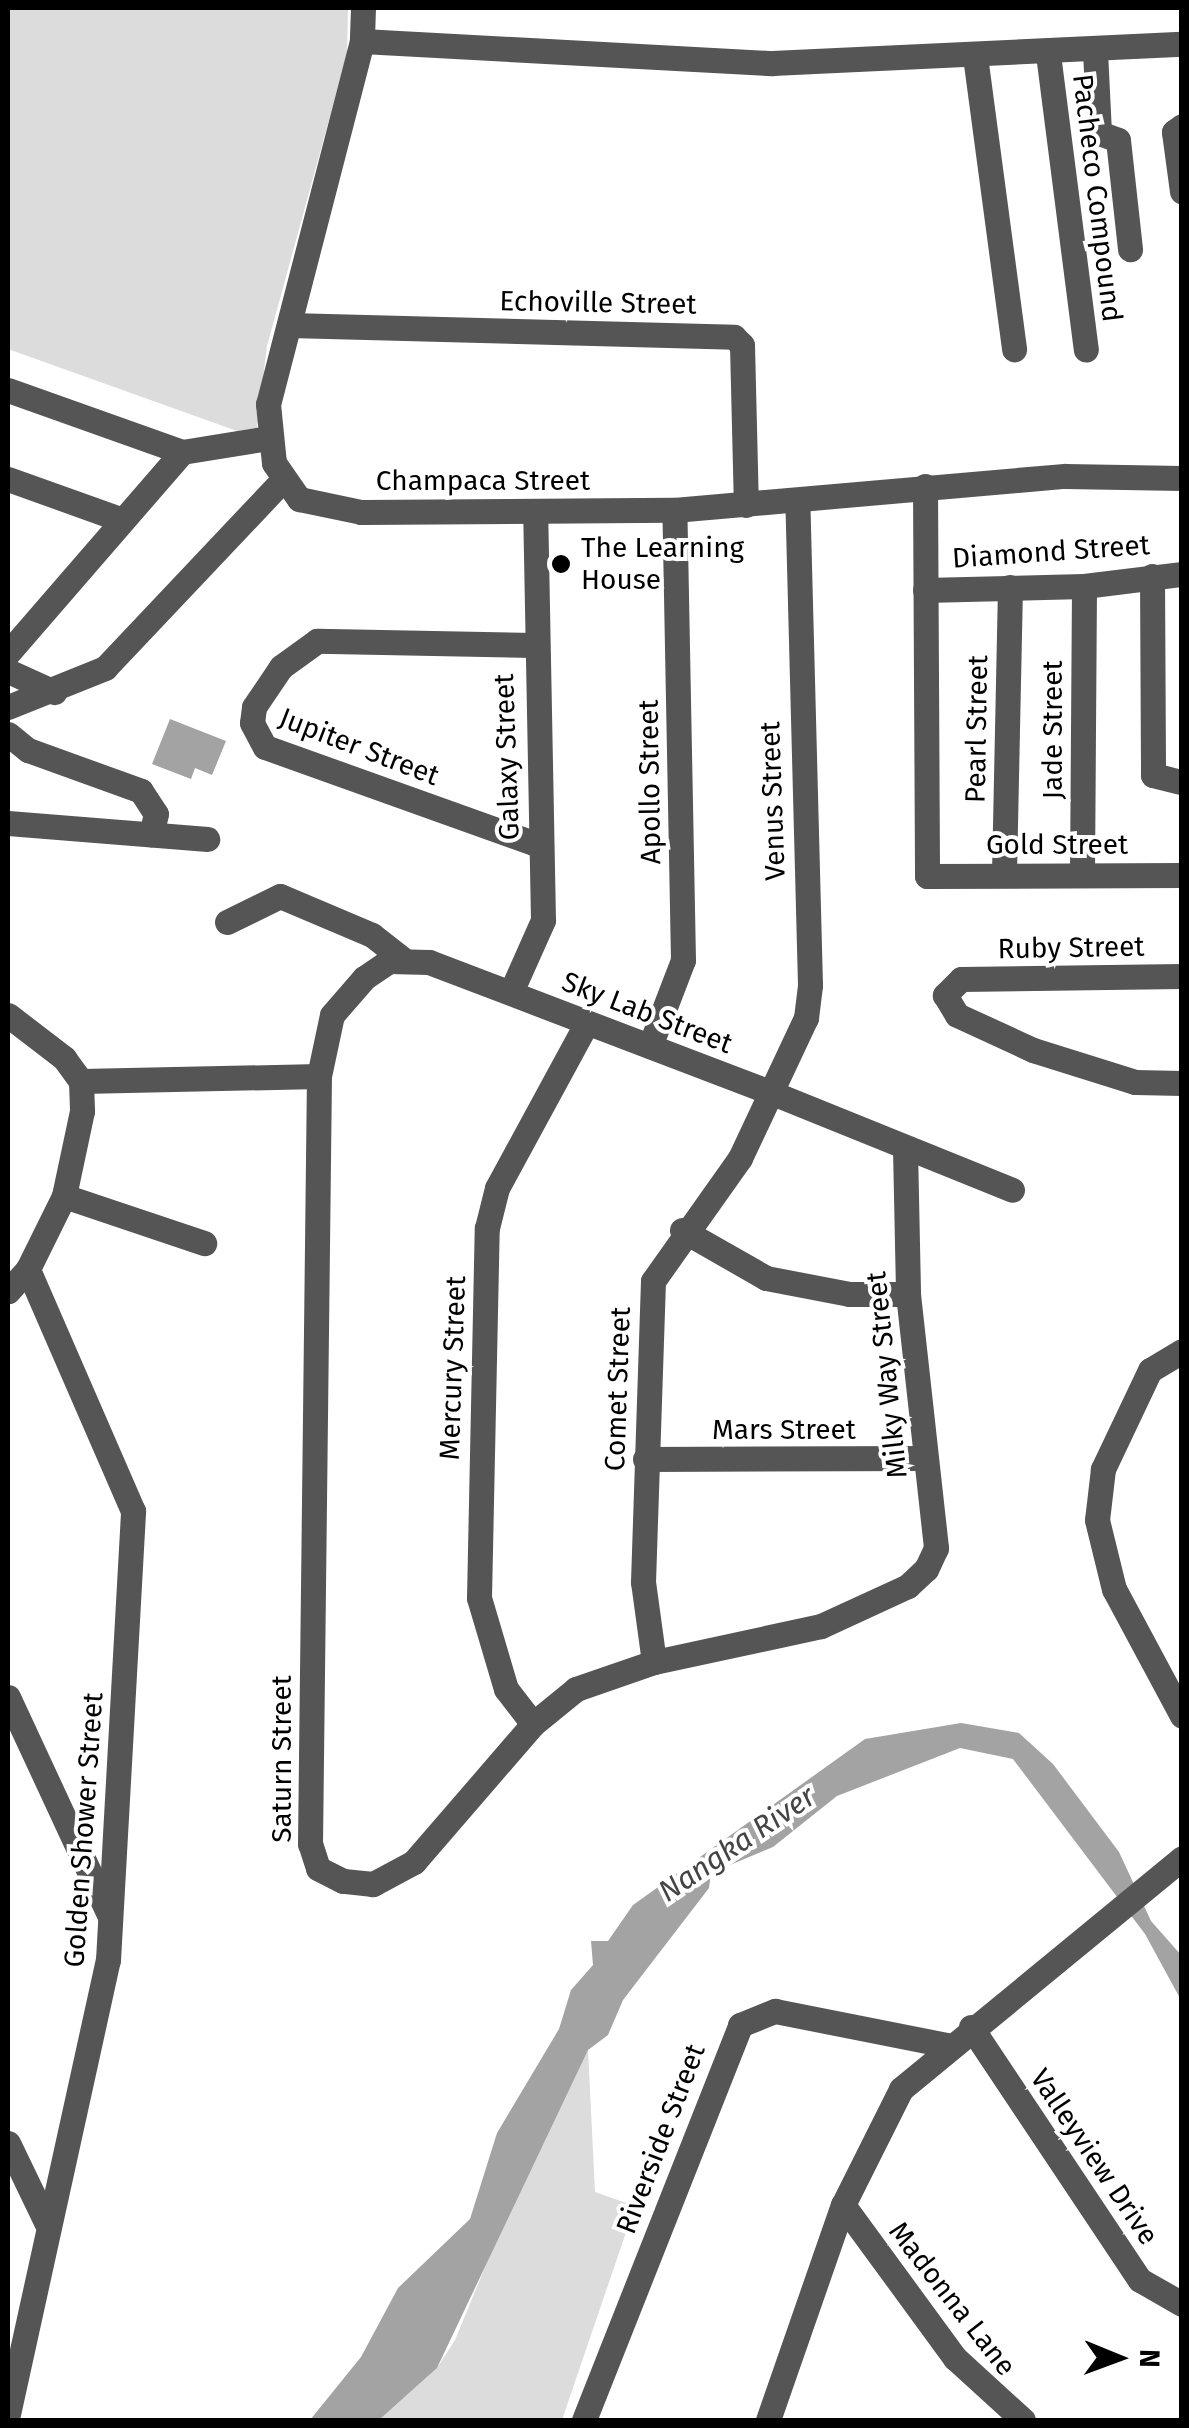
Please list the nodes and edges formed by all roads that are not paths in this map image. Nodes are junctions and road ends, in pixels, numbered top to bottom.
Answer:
1 (363, 8) edge
2 (362, 41) junction
3 (1182, 44) edge
4 (1096, 51) junction
5 (1048, 54) junction
6 (976, 56) junction
7 (1182, 126) edge
8 (1182, 191) edge
9 (1130, 249) dead end
10 (289, 325) junction
11 (1014, 348) dead end
12 (1086, 350) dead end
13 (8, 390) edge
14 (268, 438) junction
15 (182, 452) junction
16 (8, 478) edge
17 (1182, 478) edge
18 (281, 482) junction
19 (925, 486) junction
20 (797, 500) junction
21 (746, 504) junction
22 (674, 510) junction
23 (535, 512) junction
24 (120, 519) junction
25 (1182, 574) edge
26 (1152, 576) junction
27 (1010, 586) junction
28 (1084, 586) junction
29 (925, 590) junction
30 (534, 645) junction
31 (8, 653) edge
32 (8, 671) edge
33 (54, 692) junction
34 (8, 707) edge
35 (8, 734) edge
36 (1182, 782) edge
37 (8, 823) edge
38 (151, 834) junction
39 (207, 839) dead end
40 (539, 845) junction
41 (1004, 874) junction
42 (1082, 874) junction
43 (1182, 875) edge
44 (228, 922) dead end
45 (400, 958) junction
46 (1182, 976) edge
47 (510, 992) junction
48 (8, 1016) edge
49 (586, 1024) junction
50 (650, 1046) junction
51 (319, 1076) junction
52 (80, 1081) junction
53 (1182, 1083) edge
54 (770, 1092) junction
55 (905, 1148) junction
56 (1012, 1190) dead end
57 (64, 1196) junction
58 (682, 1230) junction
59 (204, 1244) dead end
60 (28, 1268) junction
61 (8, 1291) edge
62 (908, 1294) junction
63 (1182, 1351) edge
64 (924, 1458) junction
65 (645, 1459) junction
66 (908, 1586) joint
67 (654, 1662) junction
68 (8, 1697) edge
69 (1182, 1716) edge
70 (534, 1724) junction
71 (1182, 1858) edge
72 (112, 1922) junction
73 (971, 2026) junction
74 (947, 2045) junction
75 (8, 2144) edge
76 (842, 2205) junction
77 (46, 2222) junction
78 (1182, 2304) edge
79 (8, 2408) edge
80 (584, 2420) edge
81 (768, 2420) edge
82 (1023, 2420) edge

1 - 2 street
2 - 6 street
2 - 10 street
3 - 4 street
4 - 5 street
4 - 9 street
5 - 6 street
5 - 12 street, Pacheco Compound
6 - 11 street
7 - 8 street
10 - 14 street
10 - 21 street, Echoville Street
13 - 15 street
14 - 15 street
14 - 18 street
15 - 24 street
16 - 24 street
17 - 19 street, Champaca Street
18 - 23 street, Champaca Street
18 - 33 street
19 - 20 street, Champaca Street
19 - 29 street
20 - 21 street, Champaca Street
20 - 54 street, Venus Street
21 - 22 street, Champaca Street
22 - 23 street, Champaca Street
22 - 50 street, Apollo Street
23 - 30 street, Galaxy Street
24 - 31 street
25 - 26 street, Diamond Street
26 - 28 street, Diamond Street
26 - 36 street
27 - 28 street, Diamond Street
27 - 29 street, Diamond Street
27 - 41 street, Pearl Street
28 - 42 street, Jade Street
29 - 41 street, Gold Street
30 - 40 street, Galaxy Street
30 - 40 street, Jupiter Street
32 - 33 street
33 - 34 street
35 - 38 street
37 - 38 street
38 - 39 street
40 - 47 street, Galaxy Street
41 - 42 street, Gold Street
42 - 43 street, Gold Street
44 - 45 street, Sky Lab Street
45 - 47 street, Sky Lab Street
45 - 51 street
46 - 53 street, Ruby Street
47 - 49 street, Sky Lab Street
48 - 52 street
49 - 50 street, Sky Lab Street
49 - 70 street, Mercury Street
50 - 54 street, Sky Lab Street
51 - 52 street
51 - 70 street, Saturn Street
52 - 57 street
54 - 55 street, Sky Lab Street
54 - 58 street, Comet Street
55 - 56 street, Sky Lab Street
55 - 62 street, Milky Way Street
57 - 59 street
57 - 60 street
58 - 62 street
58 - 65 street, Comet Street
60 - 61 street
60 - 72 street, Golden Shower Street
62 - 64 street, Milky Way Street
63 - 69 street
64 - 65 street, Mars Street
64 - 66 street, Milky Way Street
65 - 67 street, Comet Street
66 - 67 street, Saturn Street
67 - 70 street, Saturn Street
68 - 72 street
71 - 73 street
72 - 77 street, Golden Shower Street
73 - 74 street
73 - 78 street, Valleyview Drive
74 - 76 street
74 - 80 street, Riverside Street
75 - 77 street
76 - 81 street
76 - 82 street, Madonna Lane
77 - 79 street, Golden Shower Street

